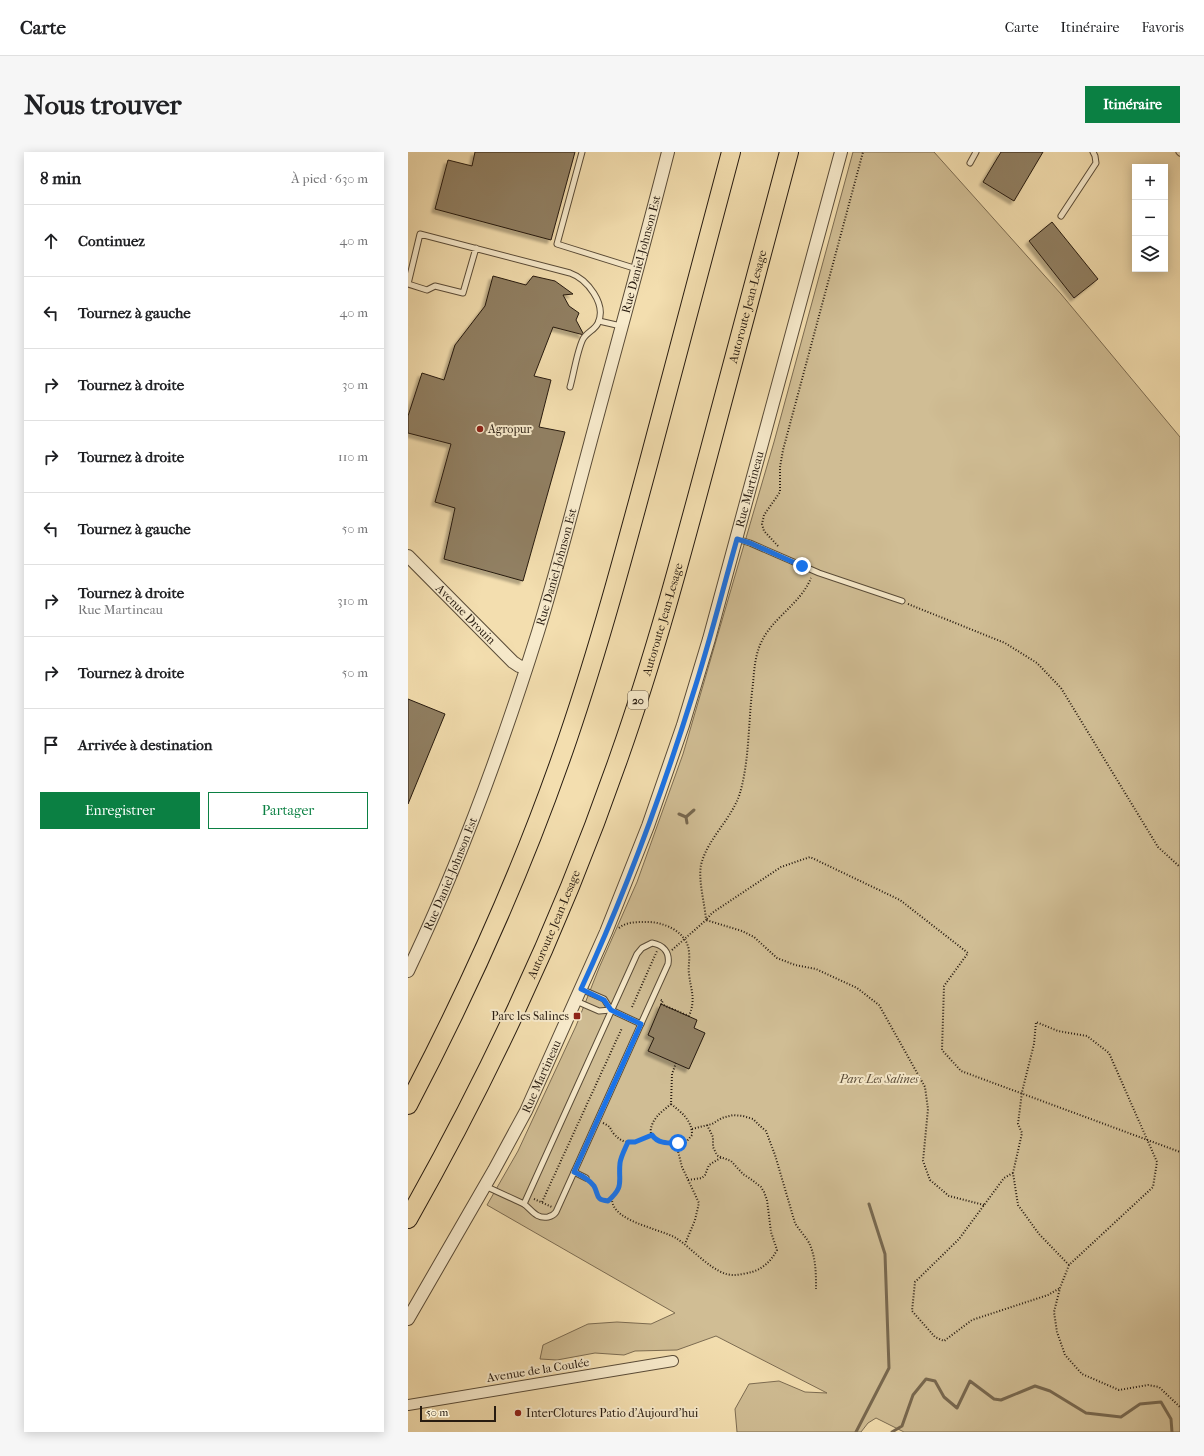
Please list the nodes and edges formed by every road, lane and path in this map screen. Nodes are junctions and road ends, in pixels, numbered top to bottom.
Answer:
1 (582, 152) edge
2 (668, 152) edge
3 (731, 152) edge
4 (789, 152) edge
5 (841, 152) edge
6 (863, 152) edge
7 (976, 152) edge
8 (1093, 152) edge
9 (970, 163) dead end
10 (1061, 216) dead end
11 (476, 248) junction
12 (638, 269) junction
13 (599, 321) junction
14 (622, 327) junction
15 (570, 387) dead end
16 (737, 539) junction
17 (781, 549) dead end
18 (408, 556) edge
19 (812, 576) dead end
20 (902, 602) joint
21 (526, 668) junction
22 (1180, 867) edge
23 (706, 920) junction
24 (618, 930) dead end
25 (685, 940) junction
26 (657, 950) dead end
27 (673, 950) dead end
28 (408, 971) edge
29 (581, 989) junction
30 (576, 1001) junction
31 (663, 1001) dead end
32 (632, 1007) dead end
33 (611, 1010) junction
34 (641, 1024) junction
35 (622, 1028) dead end
36 (676, 1063) dead end
37 (1022, 1092) junction
38 (671, 1104) junction
39 (408, 1105) edge
40 (610, 1126) dead end
41 (707, 1126) junction
42 (692, 1129) junction
43 (652, 1135) junction
44 (1146, 1139) junction
45 (628, 1142) junction
46 (676, 1143) junction
47 (1180, 1152) edge
48 (722, 1157) junction
49 (574, 1172) junction
50 (1014, 1173) junction
51 (586, 1178) joint
52 (688, 1180) junction
53 (485, 1186) junction
54 (612, 1198) junction
55 (542, 1202) dead end
56 (524, 1204) junction
57 (984, 1205) junction
58 (408, 1219) edge
59 (685, 1244) junction
60 (1069, 1265) junction
61 (1060, 1288) junction
62 (816, 1289) dead end
63 (408, 1319) edge
64 (673, 1361) dead end
65 (408, 1405) edge
66 (1180, 1406) edge

1 - 12 lane
2 - 12 street, Rue Daniel-Johnson Est
3 - 39 highway
4 - 58 highway, Autoroute Jean-Lesage / 20
5 - 16 street, Rue Martineau
6 - 17 path
7 - 9 lane
8 - 10 lane
11 - 11 lane
11 - 13 lane
12 - 14 street, Rue Daniel-Johnson Est
13 - 14 lane
13 - 15 lane
14 - 21 street, Rue Daniel-Johnson Est
16 - 20 lane
16 - 29 street, Rue Martineau
18 - 21 street, Avenue Drouin
19 - 23 path
20 - 22 path
21 - 28 street, Rue Daniel-Johnson Est
23 - 25 path
23 - 37 path
23 - 57 path
24 - 25 path
25 - 27 path
25 - 31 path
26 - 32 path
29 - 30 street, Rue Martineau
29 - 33 lane
30 - 33 lane
30 - 53 street, Rue Martineau
33 - 34 lane
33 - 34 lane
33 - 56 lane
34 - 49 lane
35 - 55 path
36 - 38 path
37 - 44 path
37 - 44 path
37 - 50 path
38 - 42 path
38 - 43 path
40 - 45 path
41 - 42 path
41 - 48 path
41 - 62 path
42 - 46 path
43 - 45 path
43 - 46 path
44 - 47 path
44 - 60 path
45 - 54 path
46 - 52 path
48 - 52 path
48 - 59 path
49 - 51 lane
49 - 56 lane
50 - 57 path
50 - 60 path
51 - 54 path
52 - 59 path
53 - 56 lane
53 - 63 street, Rue Martineau
54 - 59 path
57 - 61 path
60 - 61 path
61 - 66 path
64 - 65 street, Avenue de la Coulée

